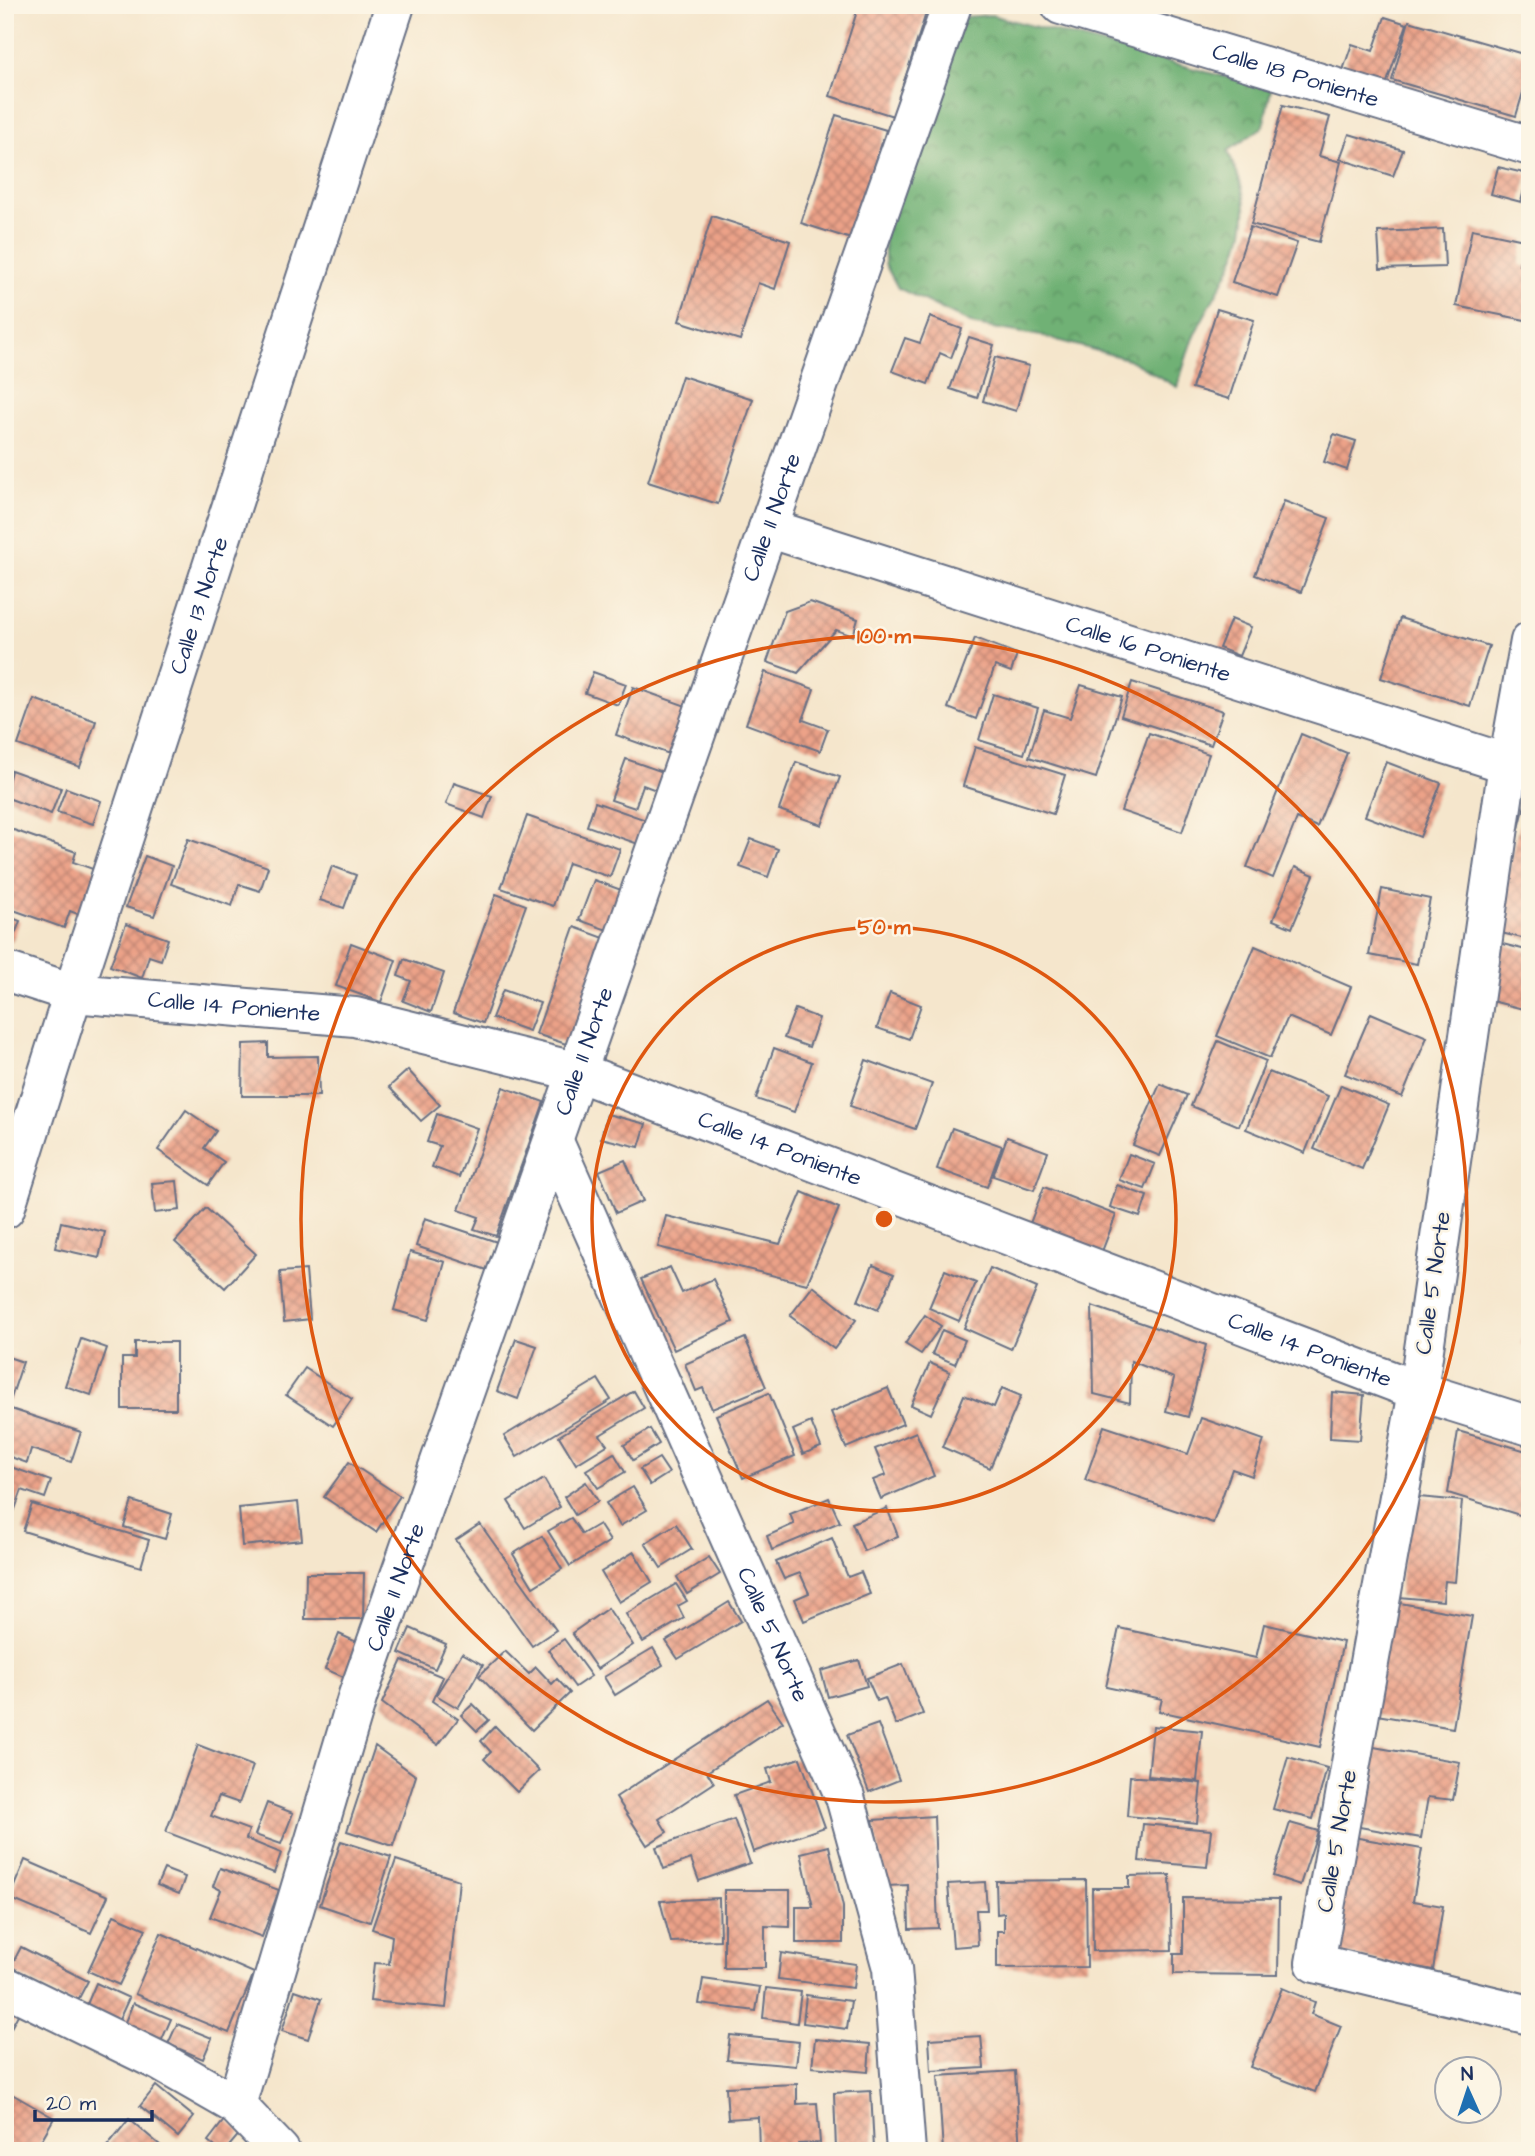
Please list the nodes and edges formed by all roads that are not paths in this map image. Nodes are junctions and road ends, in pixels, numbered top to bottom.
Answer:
1 (395, 5) edge
2 (952, 5) edge
3 (1061, 5) edge
4 (1530, 146) edge
5 (768, 528) junction
6 (1530, 641) edge
7 (1519, 768) edge
8 (5, 971) edge
9 (73, 993) junction
10 (578, 1072) junction
11 (554, 1142) junction
12 (5, 1209) edge
13 (1418, 1391) junction
14 (1530, 1426) edge
15 (5, 1986) edge
16 (1530, 2015) edge
17 (236, 2105) junction
18 (280, 2151) edge
19 (906, 2151) edge

1 - 9 street, Calle 13 Norte
2 - 5 street, Calle 11 Norte
3 - 4 street, Calle 18 Poniente
5 - 7 street, Calle 16 Poniente
5 - 10 street, Calle 11 Norte
6 - 7 street, Calle 5 Norte
7 - 13 street, Calle 5 Norte
8 - 9 street, Calle 14 Poniente
9 - 10 street, Calle 14 Poniente
9 - 12 street, Calle 13 Norte
10 - 11 street, Calle 11 Norte
10 - 13 street, Calle 14 Poniente
11 - 17 street, Calle 11 Norte
11 - 19 street, Calle 5 Norte
13 - 14 street, Calle 14 Poniente
13 - 16 street, Calle 5 Norte
15 - 17 street
17 - 18 street

